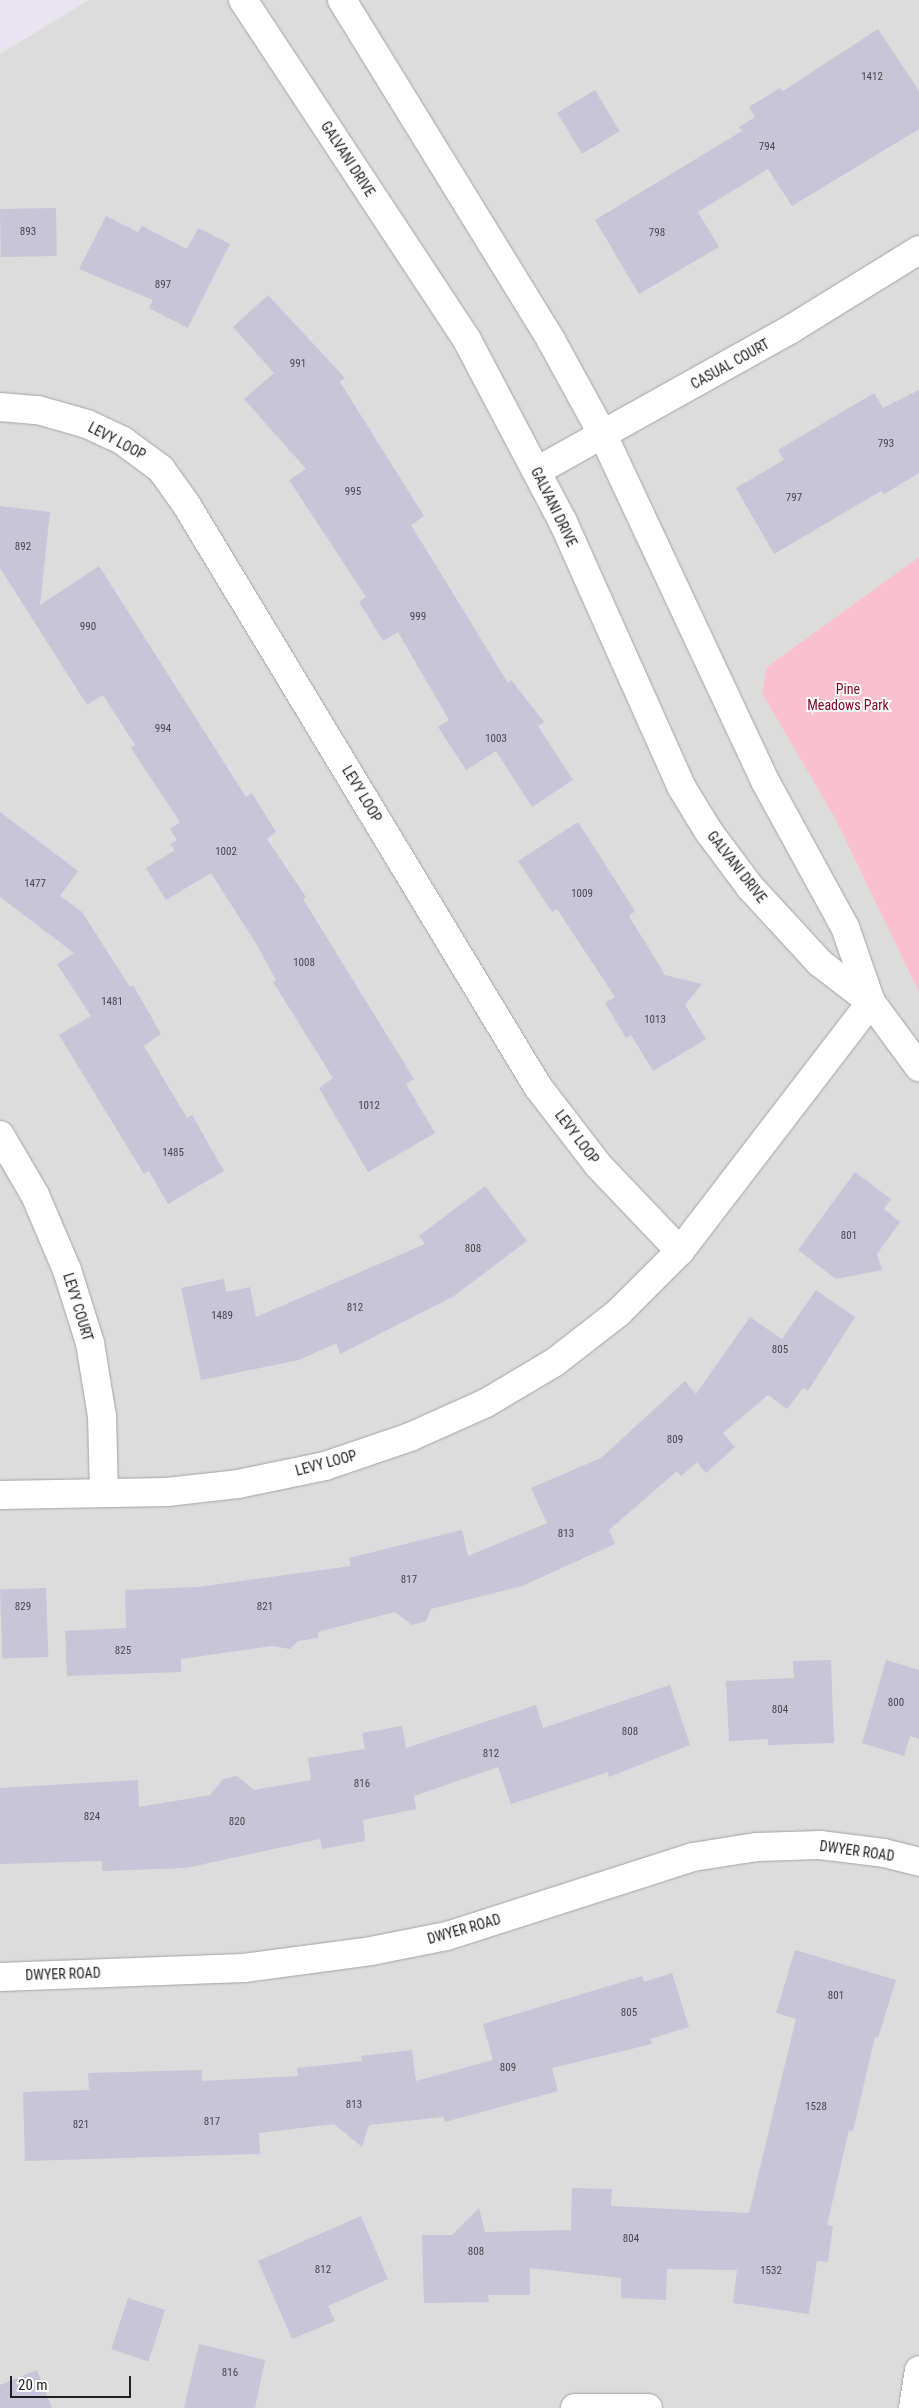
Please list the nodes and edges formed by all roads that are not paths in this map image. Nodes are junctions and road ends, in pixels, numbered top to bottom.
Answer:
1 (243, 0) edge
2 (342, 0) edge
3 (919, 250) edge
4 (0, 408) edge
5 (604, 435) junction
6 (537, 471) junction
7 (871, 1002) junction
8 (919, 1067) edge
9 (0, 1135) edge
10 (680, 1250) junction
11 (104, 1493) junction
12 (0, 1495) edge
13 (919, 1862) edge
14 (0, 1976) edge
15 (919, 2370) edge
16 (575, 2408) edge
17 (648, 2408) edge
18 (913, 2408) edge

1 - 6 street, GALVANI DRIVE
2 - 5 street, GALVANI DRIVE
3 - 5 street, CASUAL COURT
4 - 10 street, LEVY LOOP
5 - 6 street, CASUAL COURT
5 - 7 street, GALVANI DRIVE
6 - 7 street, GALVANI DRIVE
7 - 8 street, GALVANI DRIVE
7 - 10 street, LEVY LOOP
9 - 11 street, LEVY COURT
10 - 11 street, LEVY LOOP
11 - 12 street, LEVY LOOP
13 - 14 street, DWYER ROAD
15 - 18 street
16 - 17 street

